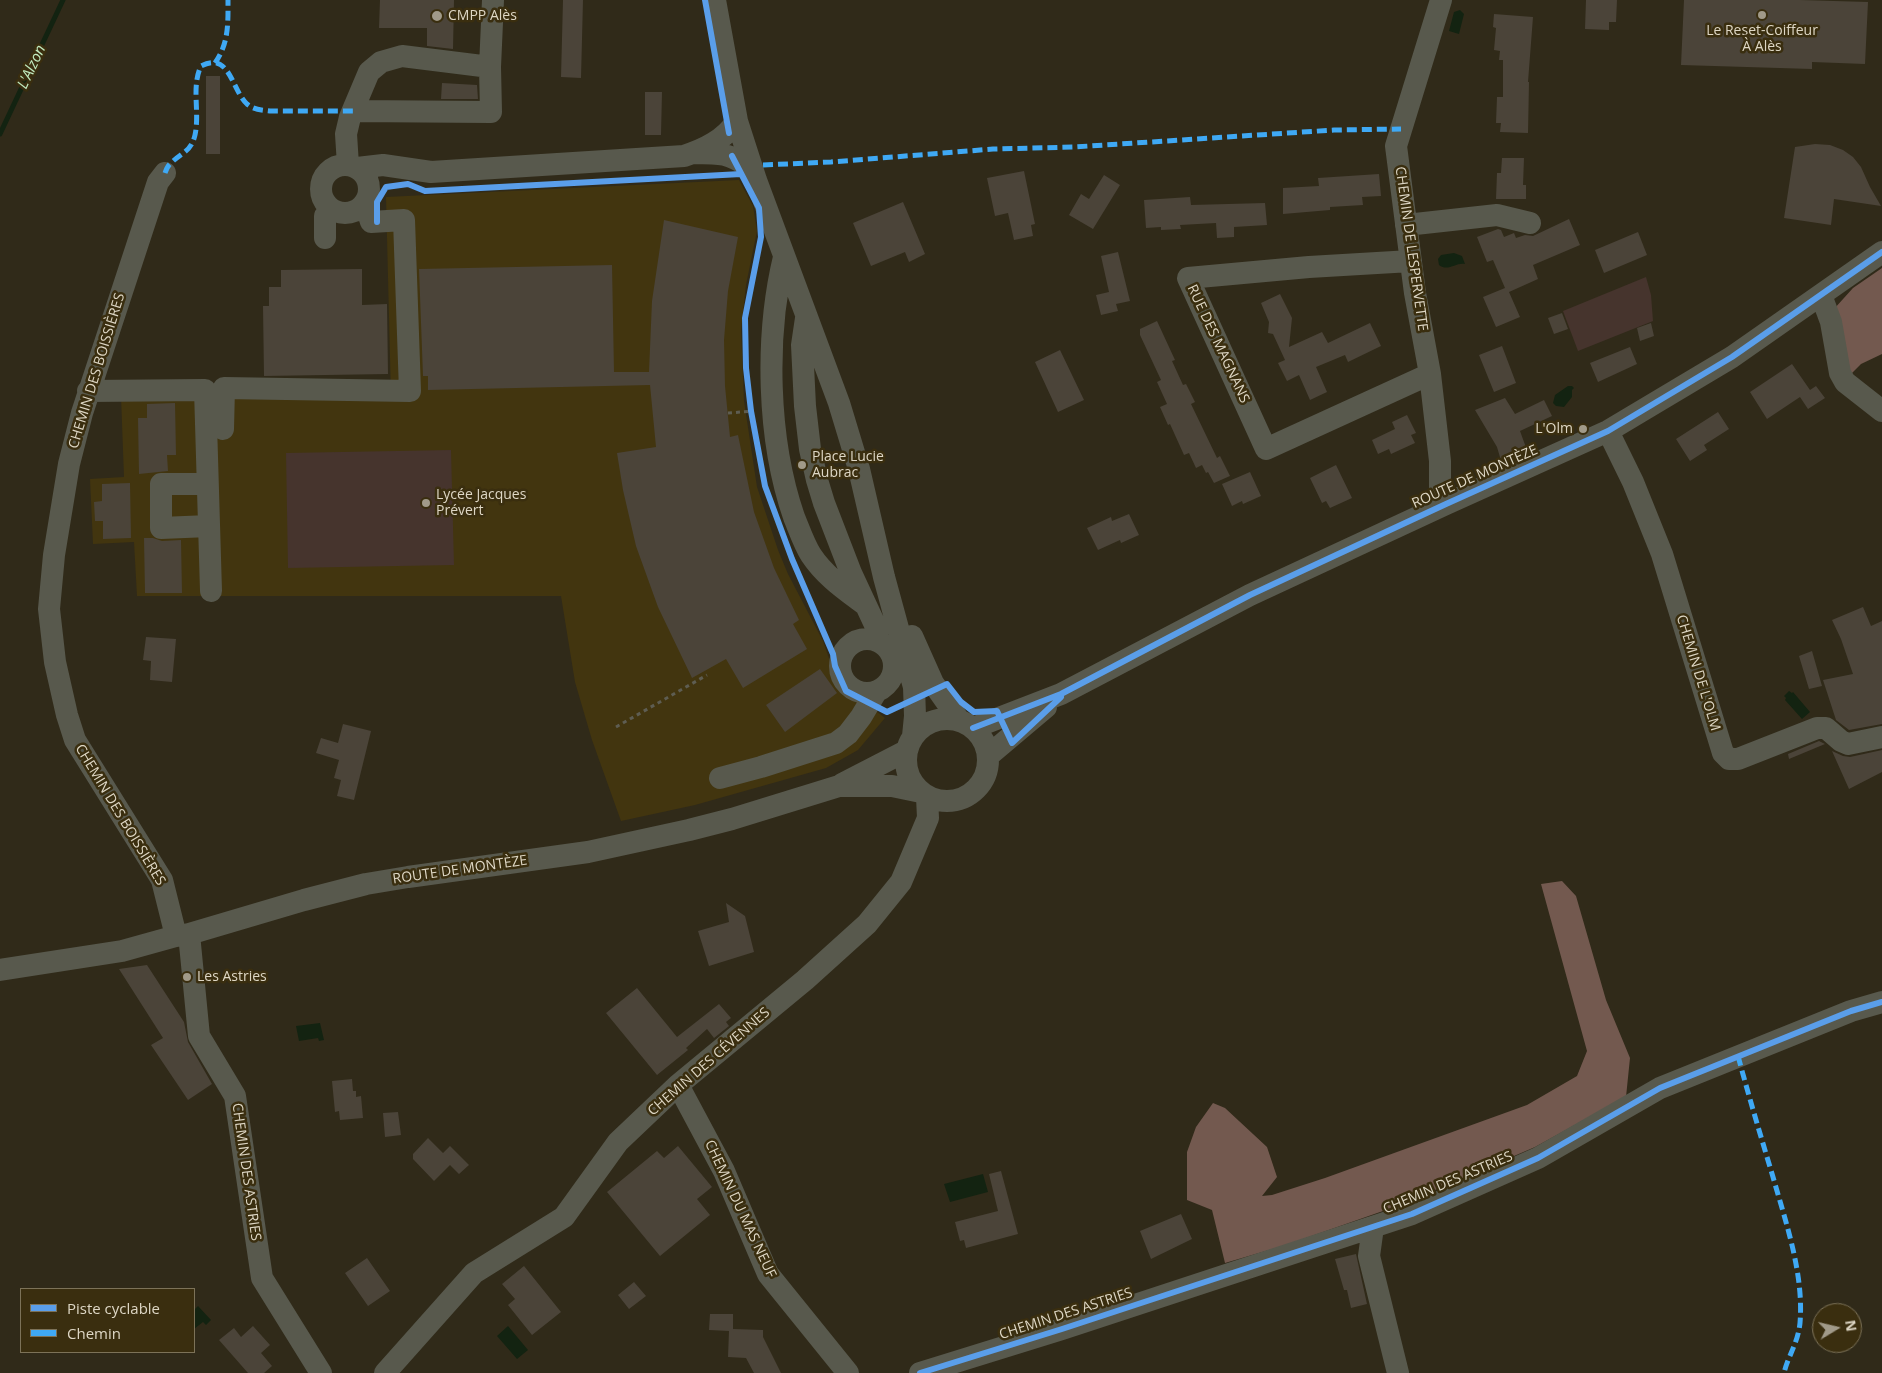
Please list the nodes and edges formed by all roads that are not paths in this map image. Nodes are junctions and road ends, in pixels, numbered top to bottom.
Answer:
1 (493, 0) edge
2 (715, 0) edge
3 (727, 0) edge
4 (1441, 0) edge
5 (490, 67) junction
6 (352, 111) junction
7 (737, 121) junction
8 (693, 153) junction
9 (752, 168) junction
10 (165, 173) dead end
11 (360, 180) junction
12 (332, 210) junction
13 (1530, 223) dead end
14 (1406, 225) junction
15 (325, 238) dead end
16 (1882, 252) edge
17 (784, 256) junction
18 (1411, 261) junction
19 (1821, 295) junction
20 (806, 315) junction
21 (1430, 374) junction
22 (88, 392) junction
23 (1882, 411) edge
24 (223, 429) dead end
25 (1608, 431) junction
26 (207, 484) junction
27 (1446, 504) junction
28 (209, 526) junction
29 (211, 591) dead end
30 (864, 604) junction
31 (877, 640) junction
32 (894, 668) junction
33 (914, 687) junction
34 (876, 692) junction
35 (1061, 694) junction
36 (966, 724) junction
37 (1882, 737) edge
38 (910, 744) junction
39 (988, 756) junction
40 (720, 778) dead end
41 (839, 786) junction
42 (930, 802) junction
43 (182, 935) junction
44 (0, 970) edge
45 (1882, 1002) edge
46 (678, 1084) junction
47 (1373, 1227) junction
48 (321, 1373) edge
49 (385, 1373) edge
50 (848, 1373) edge
51 (920, 1373) edge
52 (1398, 1373) edge

1 - 5 street
2 - 7 street
3 - 36 street
4 - 14 street, CHEMIN DE LESPERVETTE
5 - 6 street
5 - 6 street
6 - 11 street
7 - 8 street
7 - 9 street
8 - 9 street
8 - 11 street
9 - 17 street
10 - 22 street, CHEMIN DES BOISSIÈRES
11 - 12 street
11 - 12 street
11 - 24 street
12 - 15 street
13 - 14 street
14 - 18 street, CHEMIN DE LESPERVETTE
16 - 19 street, ROUTE DE MONTÈZE
17 - 20 street
17 - 30 street
18 - 21 street, CHEMIN DE LESPERVETTE
18 - 21 street, RUE DES MAGNANS
19 - 23 street
19 - 25 street, ROUTE DE MONTÈZE
20 - 30 street
20 - 33 street
21 - 27 street, CHEMIN DE LESPERVETTE
22 - 26 street
22 - 43 street, CHEMIN DES BOISSIÈRES
25 - 27 street, ROUTE DE MONTÈZE
25 - 37 street, CHEMIN DE L'OLM
26 - 28 street
26 - 28 street
27 - 35 street, ROUTE DE MONTÈZE
28 - 29 street
30 - 31 street
31 - 32 street
31 - 34 street
32 - 33 street
32 - 34 street
33 - 38 street
34 - 40 street
35 - 36 street, ROUTE DE MONTÈZE
35 - 39 street, ROUTE DE MONTÈZE
36 - 38 street
36 - 39 street
38 - 41 street
38 - 42 street
39 - 42 street
41 - 42 street, ROUTE DE MONTÈZE
41 - 43 street, ROUTE DE MONTÈZE
42 - 46 street, CHEMIN DES CÉVENNES
43 - 44 street, ROUTE DE MONTÈZE
43 - 48 street, CHEMIN DES ASTRIES
45 - 47 street, CHEMIN DES ASTRIES
46 - 49 street, CHEMIN DES CÉVENNES
46 - 50 street, CHEMIN DU MAS NEUF
47 - 51 street, CHEMIN DES ASTRIES
47 - 52 street

